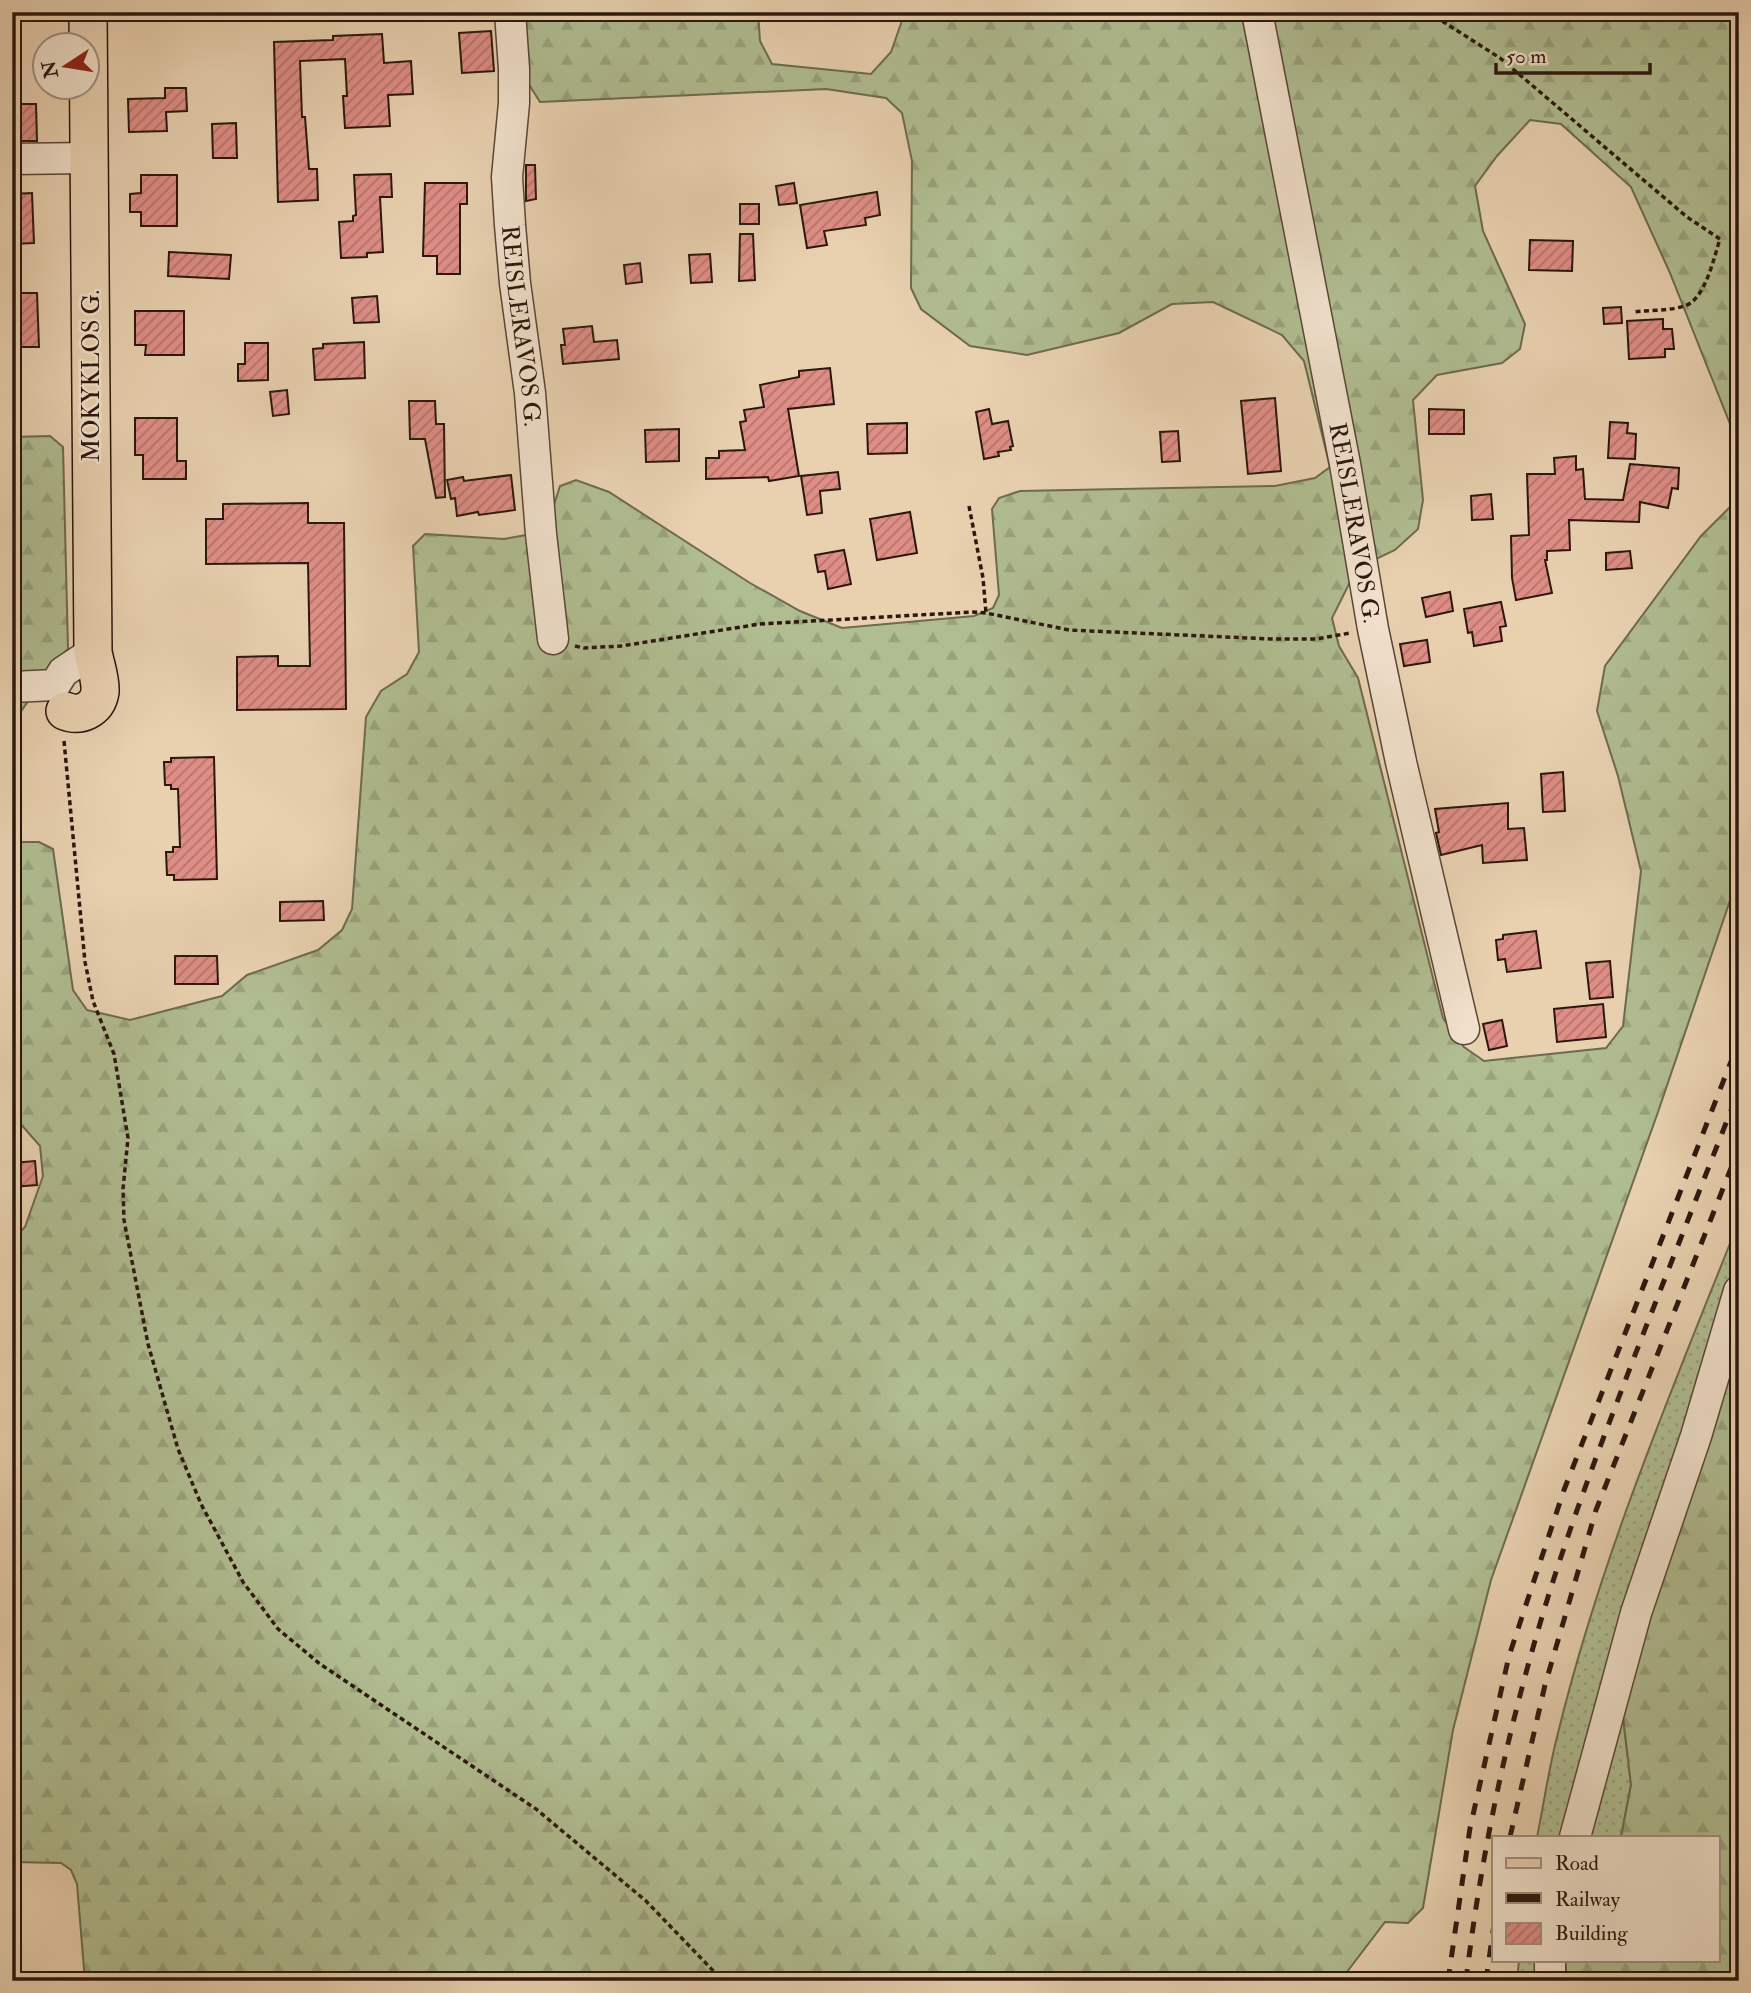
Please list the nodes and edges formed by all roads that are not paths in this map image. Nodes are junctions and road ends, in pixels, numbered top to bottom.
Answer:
1 (88, 12) edge
2 (510, 12) edge
3 (1257, 12) edge
4 (90, 158) junction
5 (12, 159) edge
6 (553, 639) road end
7 (12, 687) edge
8 (60, 698) joint
9 (1464, 1029) dead end
10 (1739, 1291) edge
11 (1575, 1836) edge
12 (1550, 1962) edge
13 (1550, 1981) edge

1 - 4 main road, MOKYKLOS G.
2 - 6 street, REISLERAVOS G.
3 - 9 street, REISLERAVOS G.
4 - 5 street
4 - 8 main road, MOKYKLOS G.
7 - 8 street
10 - 11 street
12 - 13 street

